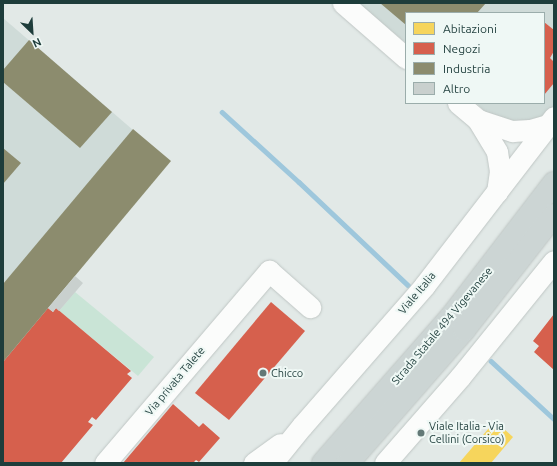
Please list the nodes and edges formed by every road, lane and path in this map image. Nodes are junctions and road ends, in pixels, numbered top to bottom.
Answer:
1 (343, 3) edge
2 (405, 57) edge
3 (459, 104) edge
4 (478, 120) junction
5 (551, 121) edge
6 (554, 183) edge
7 (498, 192) junction
8 (554, 215) edge
9 (554, 261) edge
10 (310, 307) dead end
11 (302, 426) junction
12 (105, 463) edge
13 (254, 463) edge
14 (272, 463) edge
15 (323, 463) edge
16 (348, 463) edge
17 (385, 463) edge

1 - 2 street
3 - 4 street
4 - 5 street
4 - 7 street
5 - 7 street, Viale Italia
6 - 15 main road, Strada Statale 494 Vigevanese
7 - 11 street, Viale Italia
8 - 16 main road, Strada Statale 494 Vigevanese
9 - 17 street
10 - 12 street, Via privata Talete
11 - 13 street
11 - 14 street, Viale Italia

